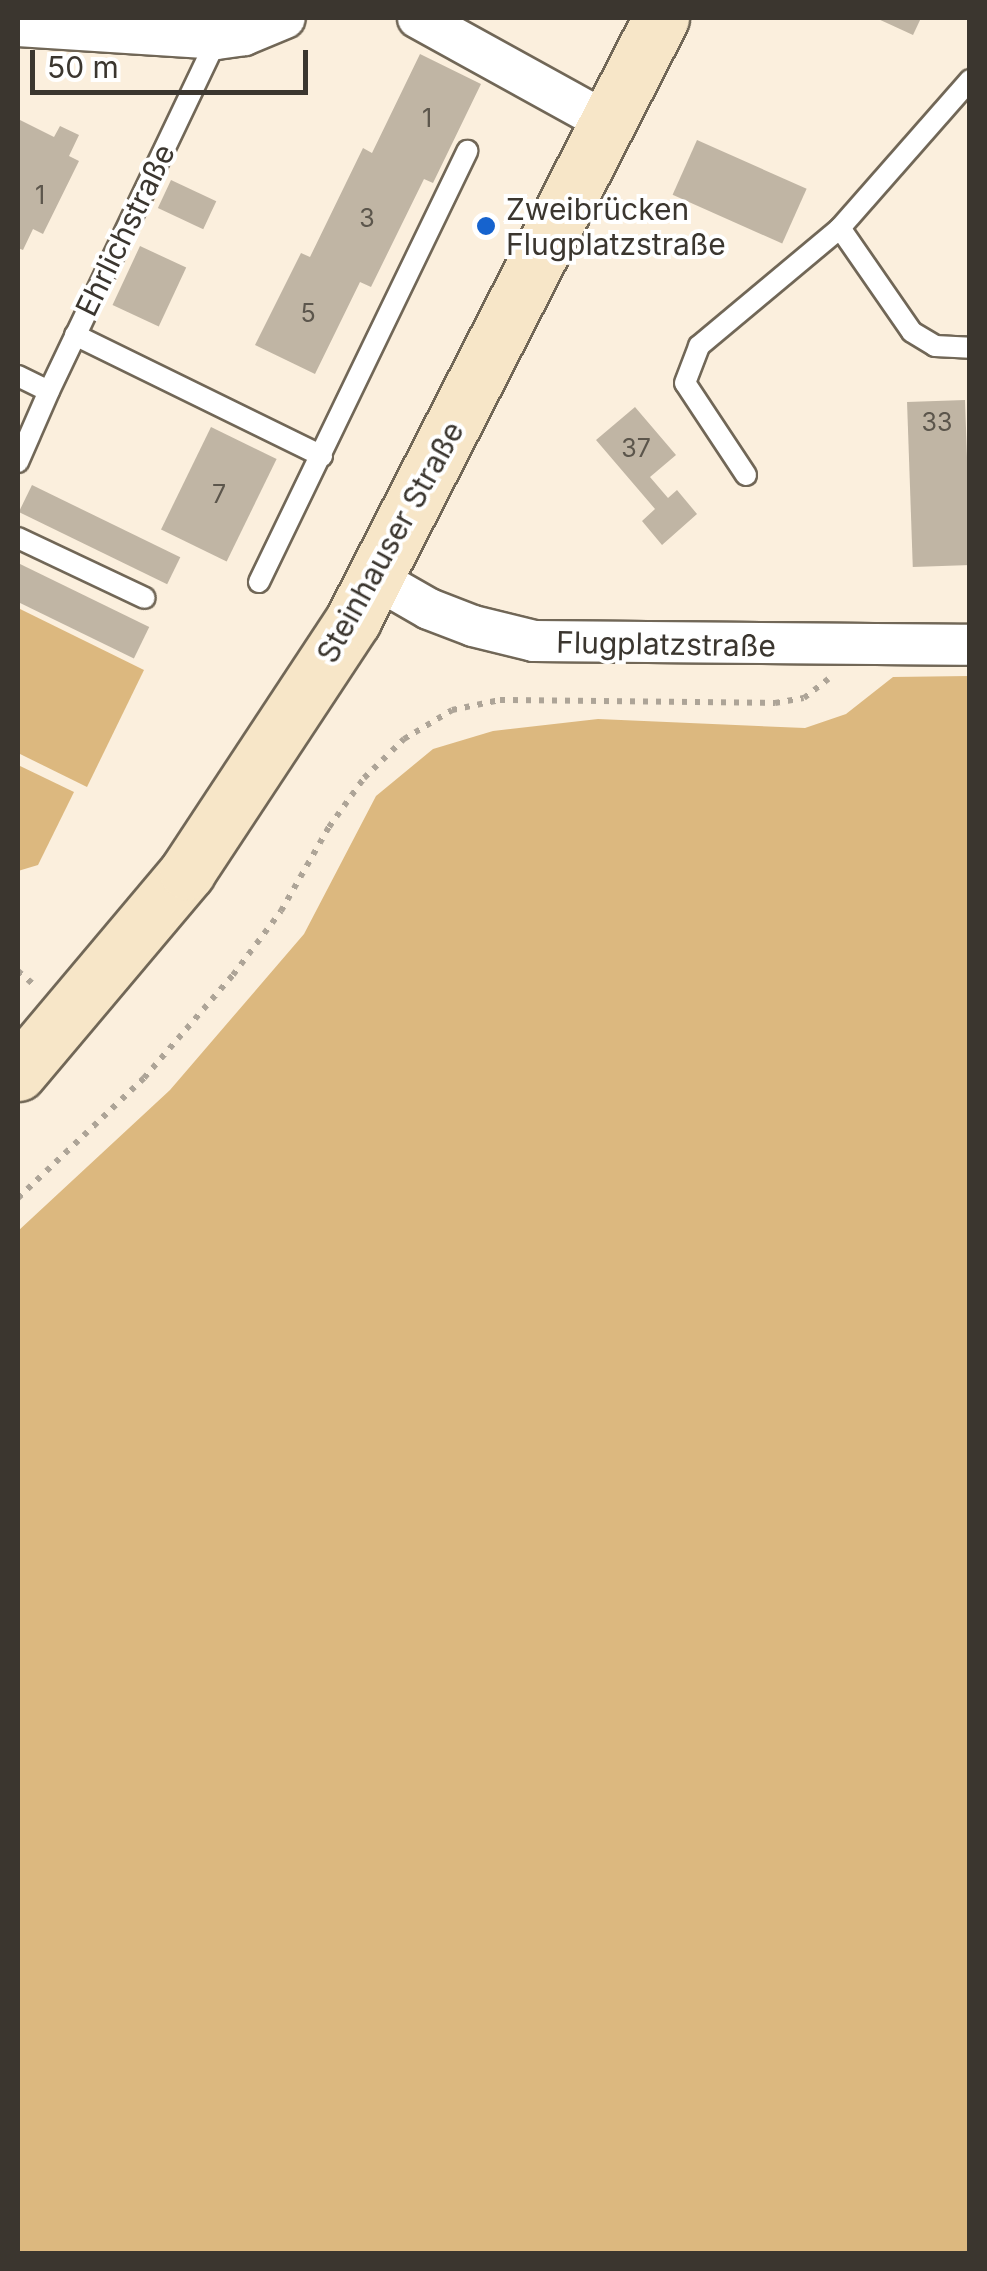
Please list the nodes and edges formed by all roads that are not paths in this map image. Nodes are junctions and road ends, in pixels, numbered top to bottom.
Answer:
1 (285, 18) edge
2 (418, 18) edge
3 (661, 18) edge
4 (18, 26) edge
5 (217, 39) junction
6 (970, 80) edge
7 (608, 123) junction
8 (467, 151) dead end
9 (840, 228) junction
10 (75, 335) junction
11 (970, 348) edge
12 (18, 376) edge
13 (49, 391) junction
14 (322, 456) junction
15 (18, 462) edge
16 (746, 475) dead end
17 (18, 538) edge
18 (376, 578) junction
19 (258, 582) dead end
20 (146, 598) dead end
21 (970, 645) edge
22 (18, 1073) edge

1 - 5 street
2 - 7 street
3 - 7 main road, Steinhauser Straße
4 - 5 street
5 - 10 lane, Ehrlichstraße
6 - 9 lane
7 - 18 main road, Steinhauser Straße
8 - 14 lane
9 - 11 lane
9 - 16 lane
10 - 13 lane, Ehrlichstraße
10 - 14 lane
12 - 13 lane
13 - 15 lane, Ehrlichstraße
14 - 19 lane
17 - 20 lane
18 - 21 street, Flugplatzstraße
18 - 22 main road, Steinhauser Straße

